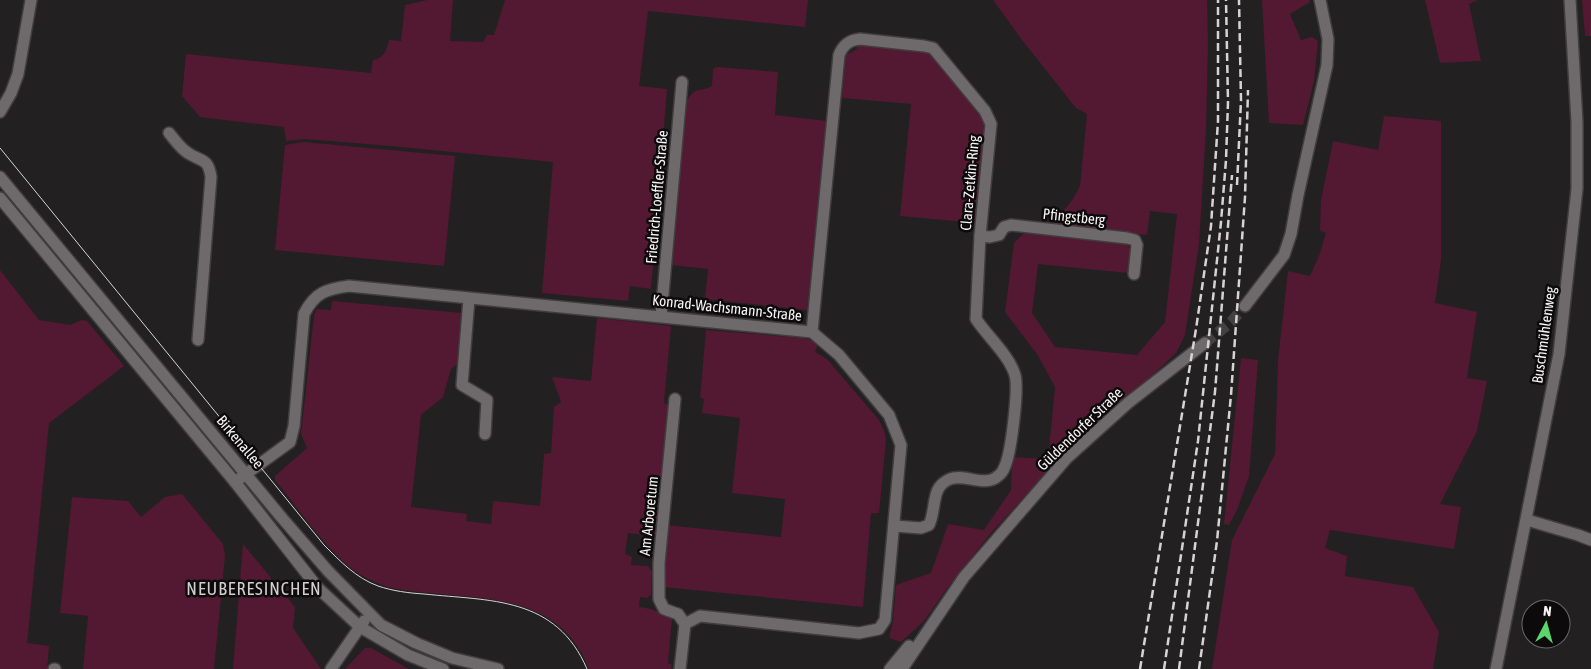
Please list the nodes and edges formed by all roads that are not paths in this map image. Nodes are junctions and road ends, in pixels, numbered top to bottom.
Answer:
1 (31, 0) edge
2 (1320, 0) edge
3 (1570, 0) edge
4 (682, 82) dead end
5 (0, 112) edge
6 (169, 133) dead end
7 (0, 177) edge
8 (0, 198) edge
9 (980, 236) junction
10 (1134, 274) dead end
11 (469, 299) junction
12 (1245, 306) tunnel mouth
13 (662, 316) junction
14 (812, 332) junction
15 (198, 340) dead end
16 (1205, 343) tunnel mouth
17 (675, 399) dead end
18 (485, 434) dead end
19 (247, 474) junction
20 (235, 482) junction
21 (1527, 520) junction
22 (894, 526) junction
23 (1591, 540) edge
24 (950, 596) junction
25 (370, 614) junction
26 (685, 624) junction
27 (360, 627) junction
28 (332, 669) edge
29 (443, 669) edge
30 (498, 669) edge
31 (680, 669) edge
32 (890, 669) edge
33 (902, 669) edge
34 (1496, 669) edge

1 - 5 street
2 - 12 street
3 - 21 street, Buschmühlenweg
4 - 13 street, Friedrich-Loeffler-Straße
6 - 15 street
7 - 19 street, Birkenallee
8 - 20 street, Birkenallee
9 - 10 street, Pfingstberg
9 - 14 street, Clara-Zetkin-Ring
9 - 22 street, Clara-Zetkin-Ring
11 - 13 street, Konrad-Wachsmann-Straße
11 - 18 street
11 - 19 street, Konrad-Wachsmann-Straße
13 - 14 street, Konrad-Wachsmann-Straße
14 - 22 street, Konrad-Wachsmann-Straße
16 - 24 street, Güldendorfer Straße
17 - 26 street, Am Arboretum
19 - 20 street, Konrad-Wachsmann-Straße
19 - 25 street, Birkenallee
20 - 27 street, Birkenallee
21 - 23 street
21 - 34 street, Buschmühlenweg
22 - 26 street, Konrad-Wachsmann-Straße
24 - 32 street, Güldendorfer Straße
24 - 33 street, Güldendorfer Straße
25 - 27 street
25 - 30 street, Birkenallee
26 - 31 street
27 - 28 street
27 - 29 street, Birkenallee

